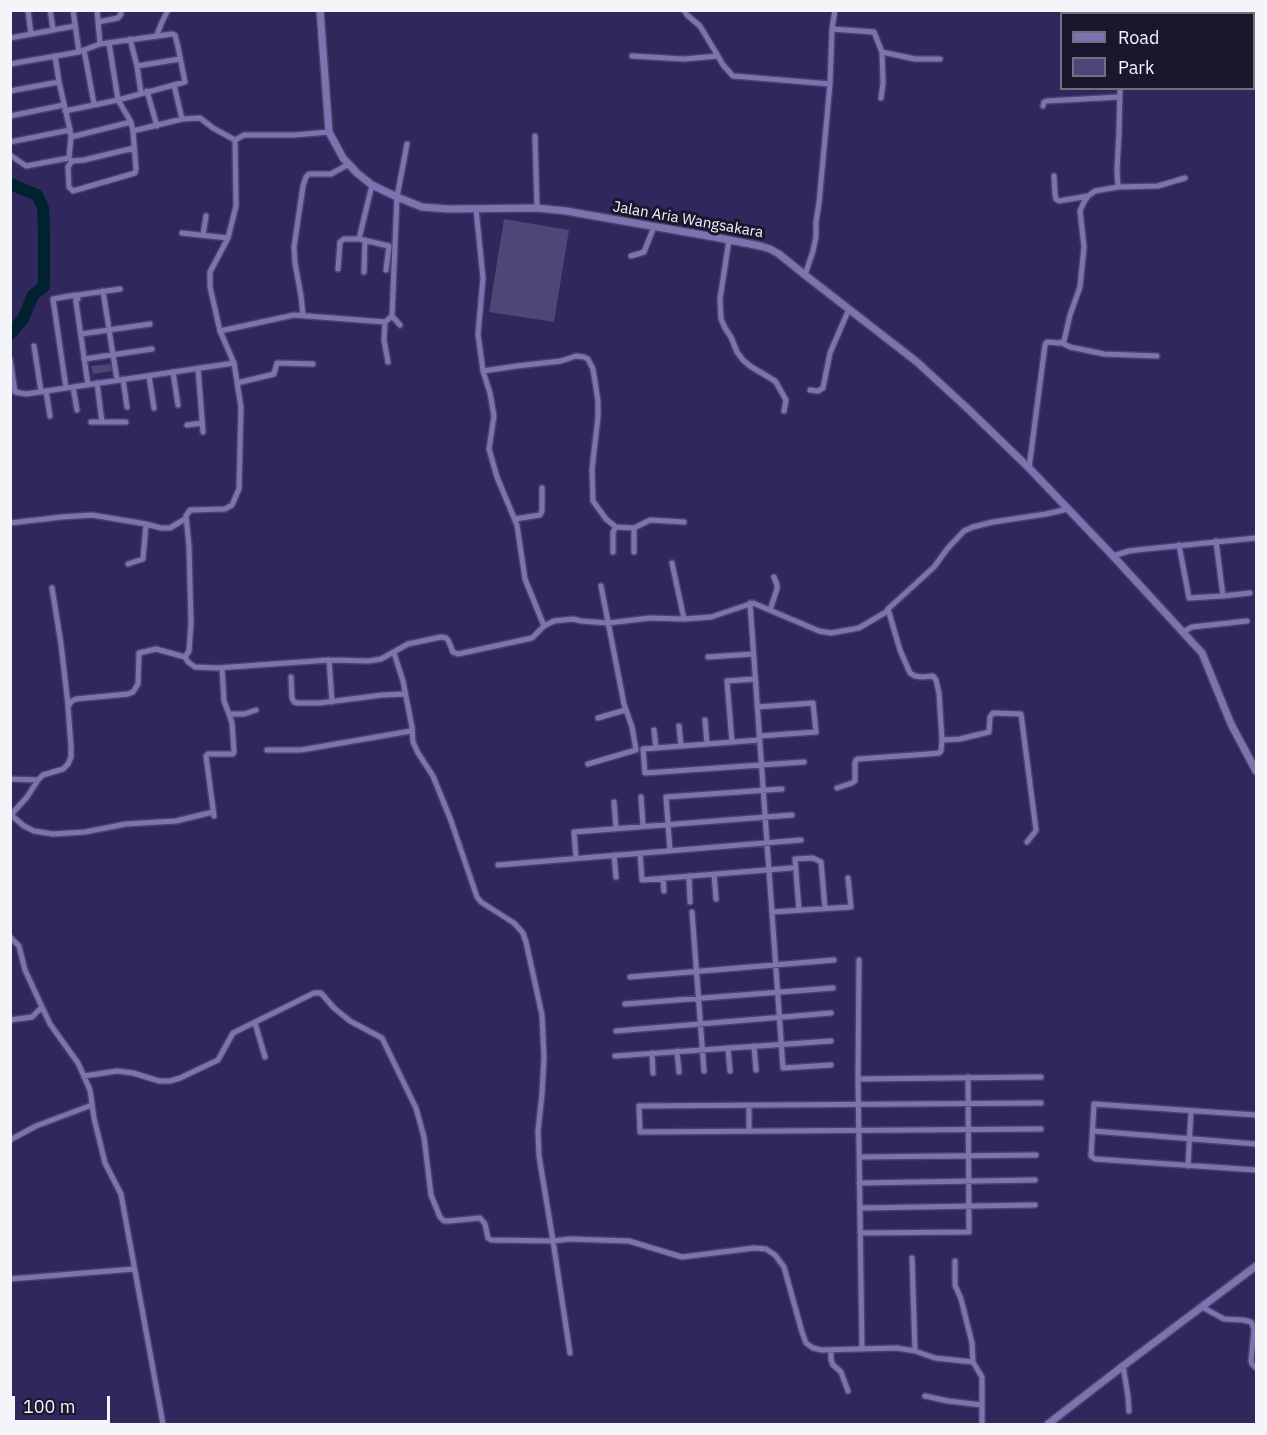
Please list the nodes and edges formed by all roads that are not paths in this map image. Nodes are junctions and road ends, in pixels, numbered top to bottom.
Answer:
1 (28, 10) edge
2 (50, 10) edge
3 (73, 10) edge
4 (97, 10) edge
5 (121, 10) edge
6 (168, 10) edge
7 (320, 10) edge
8 (684, 10) edge
9 (835, 10) edge
10 (98, 22) junction
11 (75, 26) junction
12 (53, 29) junction
13 (831, 29) junction
14 (31, 34) junction
15 (157, 35) junction
16 (10, 38) edge
17 (130, 39) junction
18 (109, 43) junction
19 (100, 44) junction
20 (81, 51) junction
21 (882, 52) junction
22 (55, 56) junction
23 (632, 56) dead end
24 (718, 56) junction
25 (180, 59) junction
26 (940, 59) dead end
27 (10, 64) edge
28 (137, 66) junction
29 (59, 82) junction
30 (830, 84) junction
31 (174, 85) junction
32 (10, 90) edge
33 (1120, 90) edge
34 (144, 92) junction
35 (1119, 97) junction
36 (881, 98) dead end
37 (118, 100) junction
38 (94, 104) junction
39 (1043, 106) dead end
40 (65, 108) junction
41 (10, 116) edge
42 (183, 119) junction
43 (130, 122) junction
44 (157, 126) junction
45 (70, 130) junction
46 (133, 131) junction
47 (329, 132) junction
48 (535, 136) dead end
49 (71, 138) junction
50 (235, 140) junction
51 (10, 142) edge
52 (407, 144) dead end
53 (134, 148) junction
54 (10, 155) edge
55 (71, 160) junction
56 (349, 164) junction
57 (1054, 176) dead end
58 (1185, 178) dead end
59 (372, 185) junction
60 (1118, 188) junction
61 (1088, 196) junction
62 (397, 197) junction
63 (537, 207) junction
64 (476, 209) junction
65 (206, 216) dead end
66 (654, 227) junction
67 (182, 233) dead end
68 (203, 235) junction
69 (228, 238) junction
70 (362, 239) junction
71 (729, 240) junction
72 (631, 256) dead end
73 (338, 269) dead end
74 (386, 270) dead end
75 (364, 272) dead end
76 (805, 275) junction
77 (120, 289) dead end
78 (103, 291) junction
79 (849, 309) junction
80 (303, 315) junction
81 (392, 316) junction
82 (385, 322) junction
83 (150, 324) dead end
84 (400, 325) dead end
85 (109, 330) junction
86 (220, 331) junction
87 (82, 334) junction
88 (1062, 343) junction
89 (34, 346) dead end
90 (152, 349) dead end
91 (113, 354) junction
92 (1157, 356) dead end
93 (86, 358) junction
94 (10, 359) edge
95 (388, 362) dead end
96 (234, 363) junction
97 (313, 364) dead end
98 (198, 368) junction
99 (483, 371) junction
100 (173, 372) junction
101 (149, 376) junction
102 (120, 380) junction
103 (237, 383) junction
104 (92, 384) junction
105 (70, 387) junction
106 (810, 390) dead end
107 (43, 391) junction
108 (178, 405) dead end
109 (127, 407) dead end
110 (154, 408) dead end
111 (76, 410) dead end
112 (784, 411) dead end
113 (50, 416) dead end
114 (92, 422) dead end
115 (102, 422) junction
116 (126, 422) dead end
117 (202, 423) junction
118 (188, 425) dead end
119 (203, 432) dead end
120 (1029, 468) junction
121 (542, 488) dead end
122 (1068, 509) junction
123 (185, 519) junction
124 (515, 519) junction
125 (684, 522) dead end
126 (10, 523) edge
127 (146, 524) junction
128 (616, 527) junction
129 (634, 528) junction
130 (1257, 538) edge
131 (1215, 541) junction
132 (1179, 545) junction
133 (613, 552) dead end
134 (634, 552) dead end
135 (1113, 556) junction
136 (672, 563) dead end
137 (128, 564) dead end
138 (774, 577) dead end
139 (601, 586) dead end
140 (52, 588) dead end
141 (1250, 593) dead end
142 (1223, 596) junction
143 (750, 603) junction
144 (888, 609) junction
145 (770, 610) junction
146 (684, 619) junction
147 (1247, 621) dead end
148 (608, 623) junction
149 (544, 626) junction
150 (1183, 632) junction
151 (394, 653) junction
152 (753, 654) junction
153 (185, 657) junction
154 (708, 657) dead end
155 (329, 660) junction
156 (222, 668) junction
157 (291, 676) dead end
158 (755, 679) junction
159 (405, 694) junction
160 (332, 702) junction
161 (68, 706) junction
162 (757, 707) junction
163 (256, 710) dead end
164 (626, 710) junction
165 (229, 714) junction
166 (598, 718) dead end
167 (705, 720) dead end
168 (679, 726) dead end
169 (654, 730) dead end
170 (411, 731) junction
171 (759, 738) junction
172 (942, 741) junction
173 (732, 742) junction
174 (707, 744) junction
175 (681, 746) junction
176 (656, 748) junction
177 (267, 750) dead end
178 (804, 762) dead end
179 (588, 764) dead end
180 (761, 765) junction
181 (1257, 771) edge
182 (10, 779) edge
183 (38, 780) junction
184 (837, 788) dead end
185 (782, 789) dead end
186 (763, 790) junction
187 (641, 797) dead end
188 (614, 802) dead end
189 (792, 814) dead end
190 (11, 816) edge
191 (765, 817) junction
192 (668, 824) junction
193 (643, 826) junction
194 (616, 828) junction
195 (801, 840) dead end
196 (1027, 842) dead end
197 (767, 843) junction
198 (670, 851) junction
199 (640, 853) junction
200 (614, 855) junction
201 (576, 858) junction
202 (498, 865) dead end
203 (790, 868) dead end
204 (768, 870) junction
205 (714, 874) junction
206 (689, 876) junction
207 (616, 877) dead end
208 (663, 878) junction
209 (848, 878) dead end
210 (664, 891) dead end
211 (716, 899) dead end
212 (690, 902) dead end
213 (825, 908) junction
214 (799, 910) junction
215 (692, 912) dead end
216 (772, 912) junction
217 (10, 937) edge
218 (834, 960) dead end
219 (859, 960) dead end
220 (775, 965) junction
221 (697, 971) junction
222 (630, 977) dead end
223 (833, 988) dead end
224 (777, 992) junction
225 (699, 998) junction
226 (624, 1004) dead end
227 (42, 1007) junction
228 (831, 1013) dead end
229 (779, 1018) junction
230 (10, 1020) edge
231 (255, 1023) junction
232 (701, 1024) junction
233 (616, 1030) dead end
234 (831, 1041) dead end
235 (781, 1044) junction
236 (754, 1046) junction
237 (728, 1048) junction
238 (703, 1050) junction
239 (677, 1052) junction
240 (652, 1053) junction
241 (615, 1056) dead end
242 (265, 1057) dead end
243 (831, 1065) dead end
244 (756, 1070) dead end
245 (705, 1071) dead end
246 (730, 1071) dead end
247 (679, 1072) dead end
248 (653, 1073) dead end
249 (84, 1076) junction
250 (968, 1077) junction
251 (1041, 1077) dead end
252 (858, 1079) junction
253 (1041, 1102) dead end
254 (968, 1103) junction
255 (858, 1104) junction
256 (92, 1105) junction
257 (749, 1105) junction
258 (1191, 1111) junction
259 (1257, 1115) edge
260 (968, 1129) junction
261 (1041, 1129) dead end
262 (859, 1130) junction
263 (749, 1131) junction
264 (1093, 1131) junction
265 (1190, 1139) junction
266 (10, 1140) edge
267 (1257, 1144) edge
268 (1036, 1155) dead end
269 (859, 1157) junction
270 (969, 1157) junction
271 (1188, 1166) junction
272 (1257, 1170) edge
273 (1035, 1180) dead end
274 (969, 1181) junction
275 (860, 1183) junction
276 (1035, 1205) dead end
277 (969, 1206) junction
278 (860, 1208) junction
279 (860, 1233) junction
280 (553, 1241) junction
281 (912, 1258) dead end
282 (955, 1262) dead end
283 (1257, 1266) edge
284 (134, 1269) junction
285 (10, 1279) edge
286 (1202, 1307) junction
287 (862, 1349) junction
288 (831, 1350) junction
289 (915, 1351) junction
290 (570, 1353) dead end
291 (973, 1362) junction
292 (1123, 1366) junction
293 (1257, 1368) edge
294 (848, 1391) dead end
295 (925, 1396) dead end
296 (982, 1405) junction
297 (1129, 1411) dead end
298 (163, 1425) edge
299 (982, 1425) edge
300 (1048, 1425) edge

1 - 14 street
2 - 12 street
3 - 11 street
4 - 10 street
5 - 10 street
6 - 15 street
7 - 47 street, Jalan Aria Wangsakara
8 - 24 street
9 - 13 street
10 - 19 street
11 - 12 street
11 - 20 street
12 - 14 street
13 - 21 street
13 - 30 street
14 - 16 street
15 - 17 street
15 - 25 street
17 - 18 street
17 - 28 street
18 - 19 street
18 - 37 street
19 - 20 street
20 - 22 street
20 - 38 street
21 - 26 street
21 - 36 street
22 - 27 street
22 - 29 street
23 - 24 street
24 - 30 street
25 - 28 street
25 - 31 street
28 - 34 street
29 - 32 street
29 - 40 street
30 - 76 street
31 - 34 street
31 - 42 street
33 - 35 street
34 - 37 street
34 - 44 street
35 - 39 street
35 - 60 street
37 - 38 street
37 - 43 street
38 - 40 street
40 - 41 street
40 - 45 street
42 - 44 street
42 - 50 street
43 - 46 street
43 - 49 street
44 - 46 street
45 - 49 street
45 - 51 street
46 - 53 street
47 - 50 street
47 - 56 street, Jalan Aria Wangsakara
48 - 63 street
49 - 55 street
50 - 69 street
52 - 62 street
53 - 55 street
53 - 55 street
54 - 55 street
56 - 59 street, Jalan Aria Wangsakara
56 - 80 street
57 - 61 street
58 - 60 street
59 - 62 street, Jalan Aria Wangsakara
59 - 70 street
60 - 61 street
61 - 88 street
62 - 64 street, Jalan Aria Wangsakara
62 - 81 street
63 - 64 street, Jalan Aria Wangsakara
63 - 66 street, Jalan Aria Wangsakara
64 - 99 street
65 - 68 street
66 - 71 street, Jalan Aria Wangsakara
66 - 72 street
67 - 68 street
68 - 69 street
69 - 86 street
70 - 73 street
70 - 74 street
70 - 75 street
71 - 76 street, Jalan Aria Wangsakara
71 - 112 street
76 - 79 street, Jalan Aria Wangsakara
77 - 78 street
78 - 85 street
78 - 87 street
79 - 106 street
79 - 120 street, Jalan Aria Wangsakara
80 - 82 street
80 - 86 street
81 - 82 street
81 - 84 street
82 - 95 street
83 - 85 street
85 - 87 street
85 - 91 street
86 - 96 street
87 - 93 street
87 - 105 street
88 - 92 street
88 - 120 street
89 - 107 street
90 - 91 street
91 - 93 street
91 - 102 street
93 - 104 street
94 - 107 street
96 - 98 street
96 - 103 street
97 - 103 street
98 - 100 street
98 - 117 street
99 - 124 street
99 - 128 street
100 - 101 street
100 - 108 street
101 - 102 street
101 - 110 street
102 - 104 street
102 - 109 street
103 - 123 street
104 - 105 street
104 - 115 street
105 - 107 street
105 - 111 street
107 - 113 street
114 - 115 street
115 - 116 street
117 - 118 street
117 - 119 street
120 - 122 street, Jalan Aria Wangsakara
121 - 124 street
122 - 135 street, Jalan Aria Wangsakara
122 - 144 street
123 - 127 street
123 - 153 street
124 - 149 street
125 - 129 street
126 - 127 street
127 - 137 street
128 - 129 street
128 - 133 street
129 - 134 street
130 - 131 street
131 - 132 street
131 - 142 street
132 - 135 street
132 - 142 street
135 - 150 street, Jalan Aria Wangsakara
136 - 146 street
138 - 145 street
139 - 148 street
140 - 161 street
141 - 142 street
143 - 145 street
143 - 146 street
143 - 152 street
144 - 145 street
144 - 172 street
146 - 148 street
147 - 150 street
148 - 149 street
148 - 164 street
149 - 151 street
150 - 181 street, Jalan Aria Wangsakara
151 - 155 street
151 - 159 street
152 - 154 street
152 - 158 street
153 - 156 street
153 - 161 street
155 - 156 street
155 - 160 street
156 - 165 street
157 - 160 street
158 - 162 street
158 - 173 street
159 - 160 street
159 - 170 street
161 - 183 street
162 - 171 street
162 - 171 street
163 - 165 street
164 - 166 street
164 - 179 street
165 - 190 street
167 - 174 street
168 - 175 street
169 - 176 street
170 - 177 street
170 - 280 street
171 - 173 street
171 - 180 street
172 - 184 street
172 - 196 street
173 - 174 street
174 - 175 street
175 - 176 street
176 - 180 street
178 - 180 street
180 - 186 street
182 - 183 street
183 - 190 street
185 - 186 street
186 - 191 street
186 - 192 street
187 - 193 street
188 - 194 street
189 - 191 street
191 - 192 street
191 - 197 street
192 - 193 street
192 - 198 street
193 - 194 street
194 - 201 street
195 - 197 street
197 - 198 street
197 - 204 street
198 - 199 street
199 - 200 street
199 - 208 street
200 - 201 street
200 - 207 street
201 - 202 street
203 - 204 street
204 - 205 street
204 - 216 street
205 - 206 street
205 - 211 street
206 - 208 street
206 - 212 street
208 - 210 street
209 - 213 street
213 - 214 street
213 - 214 street
214 - 216 street
215 - 221 street
216 - 220 street
217 - 227 street
218 - 220 street
219 - 252 street
220 - 221 street
220 - 224 street
221 - 222 street
221 - 225 street
223 - 224 street
224 - 225 street
224 - 229 street
225 - 226 street
225 - 232 street
227 - 230 street
227 - 249 street
228 - 229 street
229 - 232 street
229 - 235 street
231 - 242 street
231 - 249 street
231 - 280 street
232 - 233 street
232 - 238 street
234 - 235 street
235 - 236 street
235 - 243 street
236 - 237 street
236 - 244 street
237 - 238 street
237 - 246 street
238 - 239 street
238 - 245 street
239 - 240 street
239 - 247 street
240 - 241 street
240 - 248 street
249 - 256 street
250 - 251 street
250 - 252 street
250 - 254 street
252 - 255 street
253 - 254 street
254 - 255 street
254 - 260 street
255 - 257 street
255 - 262 street
256 - 266 street
256 - 284 street
257 - 263 street
257 - 263 street
258 - 259 street
258 - 264 street
258 - 265 street
260 - 261 street
260 - 262 street
260 - 270 street
262 - 263 street
262 - 269 street
264 - 265 street
264 - 271 street
265 - 267 street
265 - 271 street
268 - 270 street
269 - 270 street
269 - 275 street
270 - 274 street
271 - 272 street
273 - 274 street
274 - 275 street
274 - 277 street
275 - 278 street
276 - 277 street
277 - 278 street
277 - 279 street
278 - 279 street
279 - 287 street
280 - 288 street
280 - 290 street
281 - 289 street
282 - 291 street
283 - 286 street
284 - 285 street
284 - 298 street
286 - 292 street
286 - 293 street
287 - 288 street
287 - 289 street
288 - 294 street
289 - 291 street
291 - 296 street
292 - 297 street
292 - 300 street
295 - 296 street
296 - 299 street

